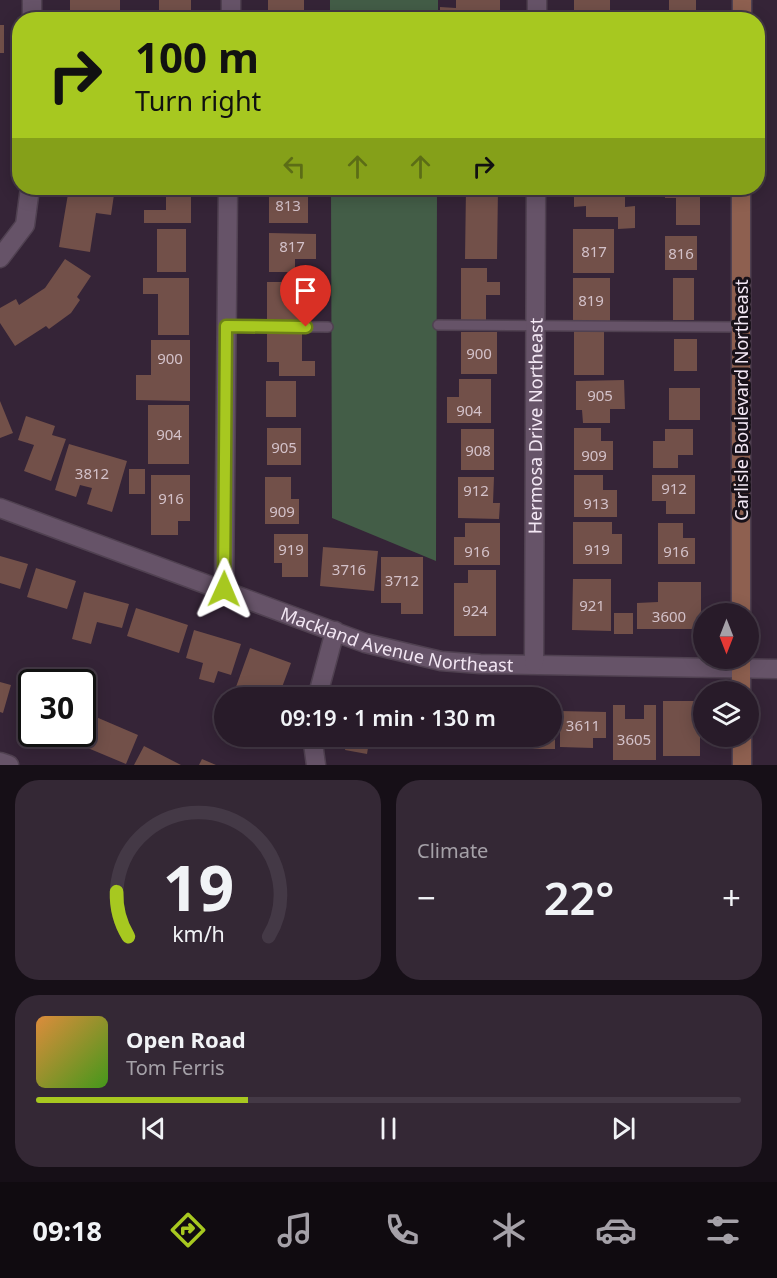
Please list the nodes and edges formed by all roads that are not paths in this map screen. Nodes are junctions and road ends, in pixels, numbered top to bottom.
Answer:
1 (29, 195) edge
2 (228, 195) edge
3 (537, 195) edge
4 (741, 195) edge
5 (0, 258) edge
6 (438, 325) dead end
7 (536, 325) junction
8 (226, 326) junction
9 (328, 327) dead end
10 (741, 327) junction
11 (0, 508) edge
12 (224, 589) junction
13 (741, 603) edge
14 (335, 631) junction
15 (534, 663) junction
16 (693, 663) edge
17 (759, 666) edge
18 (777, 669) edge
19 (320, 687) edge
20 (314, 747) edge
21 (742, 747) edge
22 (0, 762) edge
23 (9, 765) edge
24 (316, 765) edge
25 (742, 765) edge

1 - 5 street
2 - 8 street
3 - 7 street, Hermosa Drive Northeast
4 - 10 main road, Carlisle Boulevard Northeast
6 - 7 lane
7 - 10 lane
7 - 15 street, Hermosa Drive Northeast
8 - 9 lane
8 - 12 street
10 - 13 main road, Carlisle Boulevard Northeast
11 - 12 street, Mackland Avenue Northeast
12 - 14 street, Mackland Avenue Northeast
14 - 15 street, Mackland Avenue Northeast
14 - 19 street
15 - 16 street, Mackland Avenue Northeast
17 - 18 street, Mackland Avenue Northeast
20 - 24 street
21 - 25 main road
22 - 23 street

